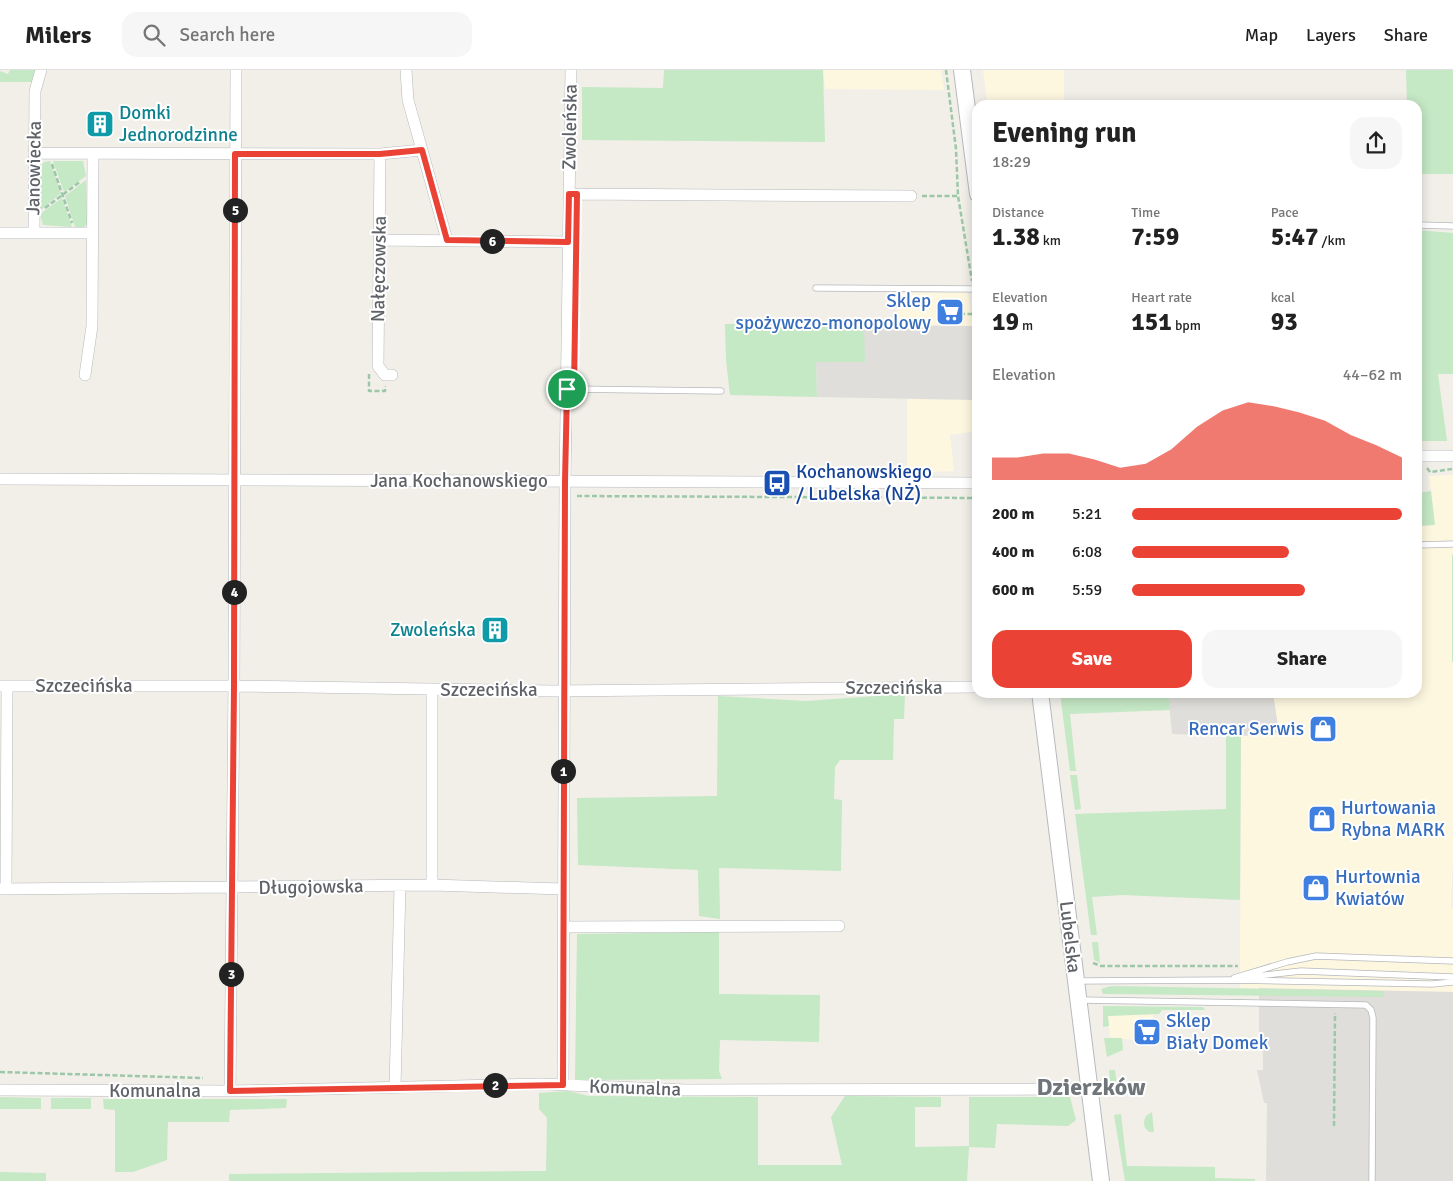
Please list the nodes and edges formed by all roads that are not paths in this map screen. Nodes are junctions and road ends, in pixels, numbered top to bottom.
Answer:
1 (41, 70) edge
2 (236, 70) edge
3 (406, 70) edge
4 (571, 70) edge
5 (962, 70) edge
6 (972, 107) edge
7 (422, 150) junction
8 (34, 153) junction
9 (93, 154) junction
10 (235, 154) junction
11 (380, 154) junction
12 (569, 194) junction
13 (911, 196) road end
14 (1422, 225) edge
15 (1453, 226) edge
16 (0, 233) edge
17 (34, 233) junction
18 (93, 233) junction
19 (380, 240) junction
20 (447, 240) junction
21 (568, 242) junction
22 (816, 288) dead end
23 (972, 289) edge
24 (85, 375) dead end
25 (392, 375) dead end
26 (567, 389) junction
27 (721, 391) dead end
28 (1422, 456) edge
29 (1453, 456) edge
30 (0, 479) edge
31 (234, 480) junction
32 (565, 482) junction
33 (972, 483) edge
34 (1453, 544) edge
35 (1422, 545) edge
36 (4, 686) edge
37 (234, 686) junction
38 (972, 688) edge
39 (432, 690) junction
40 (564, 691) junction
41 (1041, 698) edge
42 (400, 886) junction
43 (432, 886) junction
44 (232, 888) junction
45 (3, 889) edge
46 (562, 889) junction
47 (839, 926) dead end
48 (563, 927) junction
49 (1453, 961) edge
50 (1453, 977) edge
51 (1229, 980) junction
52 (1076, 981) junction
53 (1453, 982) edge
54 (1079, 1000) junction
55 (563, 1085) junction
56 (395, 1088) junction
57 (0, 1090) edge
58 (1090, 1090) junction
59 (230, 1091) junction
60 (1101, 1181) edge
61 (1372, 1181) edge

1 - 8 street, Janowiecka
2 - 10 street
3 - 7 street
4 - 12 street, Zwoleńska
5 - 6 main road
7 - 11 street
7 - 20 street
8 - 9 street
8 - 17 street, Janowiecka
9 - 10 street
9 - 18 street
10 - 11 street
10 - 31 street
11 - 19 street, Nałęczowska
12 - 13 street
12 - 21 street, Zwoleńska
14 - 15 lane
16 - 17 street, Janowiecka
17 - 18 street
18 - 24 street
19 - 20 street
19 - 25 street, Nałęczowska
20 - 21 street
21 - 26 street, Zwoleńska
22 - 23 lane
26 - 27 lane
26 - 32 street, Zwoleńska
28 - 29 street
30 - 31 street, Jana Kochanowskiego
31 - 32 street, Jana Kochanowskiego
31 - 37 street
32 - 33 street, Jana Kochanowskiego
32 - 40 street, Zwoleńska
34 - 35 lane
36 - 37 street, Szczecińska
36 - 45 street
37 - 39 street, Szczecińska
37 - 44 street
38 - 40 street, Szczecińska
39 - 40 street, Szczecińska
39 - 43 street
40 - 46 street, Zwoleńska
41 - 52 main road, Lubelska
42 - 43 street, Długojowska
42 - 44 street, Długojowska
42 - 56 street
43 - 46 street, Długojowska
44 - 45 street, Długojowska
44 - 59 street
46 - 48 street, Zwoleńska
47 - 48 street
48 - 55 street, Zwoleńska
49 - 51 lane
50 - 51 lane
51 - 52 lane
51 - 53 lane
52 - 54 main road, Lubelska
54 - 58 main road, Lubelska
54 - 61 lane
55 - 56 street, Komunalna
55 - 58 street, Komunalna
56 - 59 street, Komunalna
57 - 59 street, Komunalna
58 - 60 main road, Lubelska

